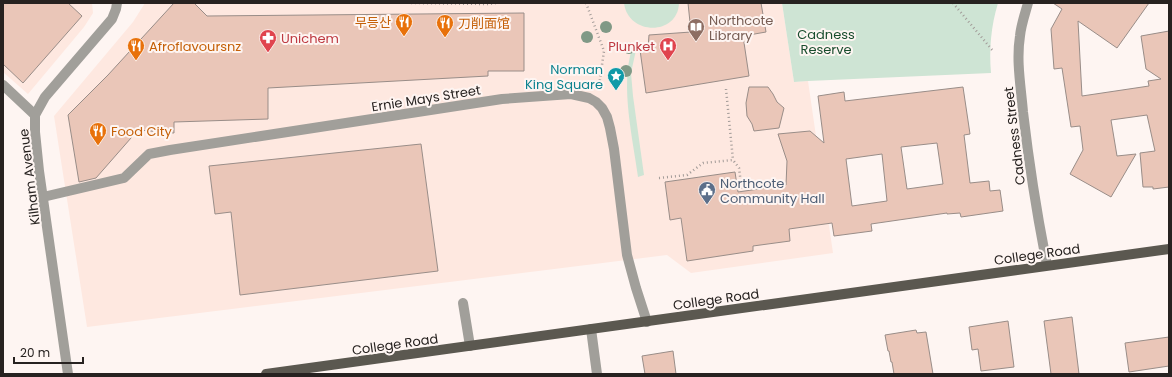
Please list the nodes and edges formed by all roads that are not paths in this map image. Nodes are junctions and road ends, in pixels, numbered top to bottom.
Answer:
1 (117, 3) edge
2 (1028, 3) edge
3 (3, 85) edge
4 (36, 114) junction
5 (43, 197) junction
6 (1169, 249) edge
7 (1047, 265) junction
8 (463, 303) dead end
9 (647, 322) junction
10 (591, 329) junction
11 (470, 346) junction
12 (68, 374) edge
13 (266, 374) edge
14 (597, 374) edge

1 - 4 street, Kilham Avenue
2 - 7 street, Cadness Street
3 - 4 street
4 - 5 street, Kilham Avenue
5 - 9 street, Ernie Mays Street
5 - 12 street, Kilham Avenue
6 - 7 main road, College Road
7 - 9 main road, College Road
8 - 11 street
9 - 10 main road, College Road
10 - 11 main road, College Road
10 - 14 street
11 - 13 main road, College Road

